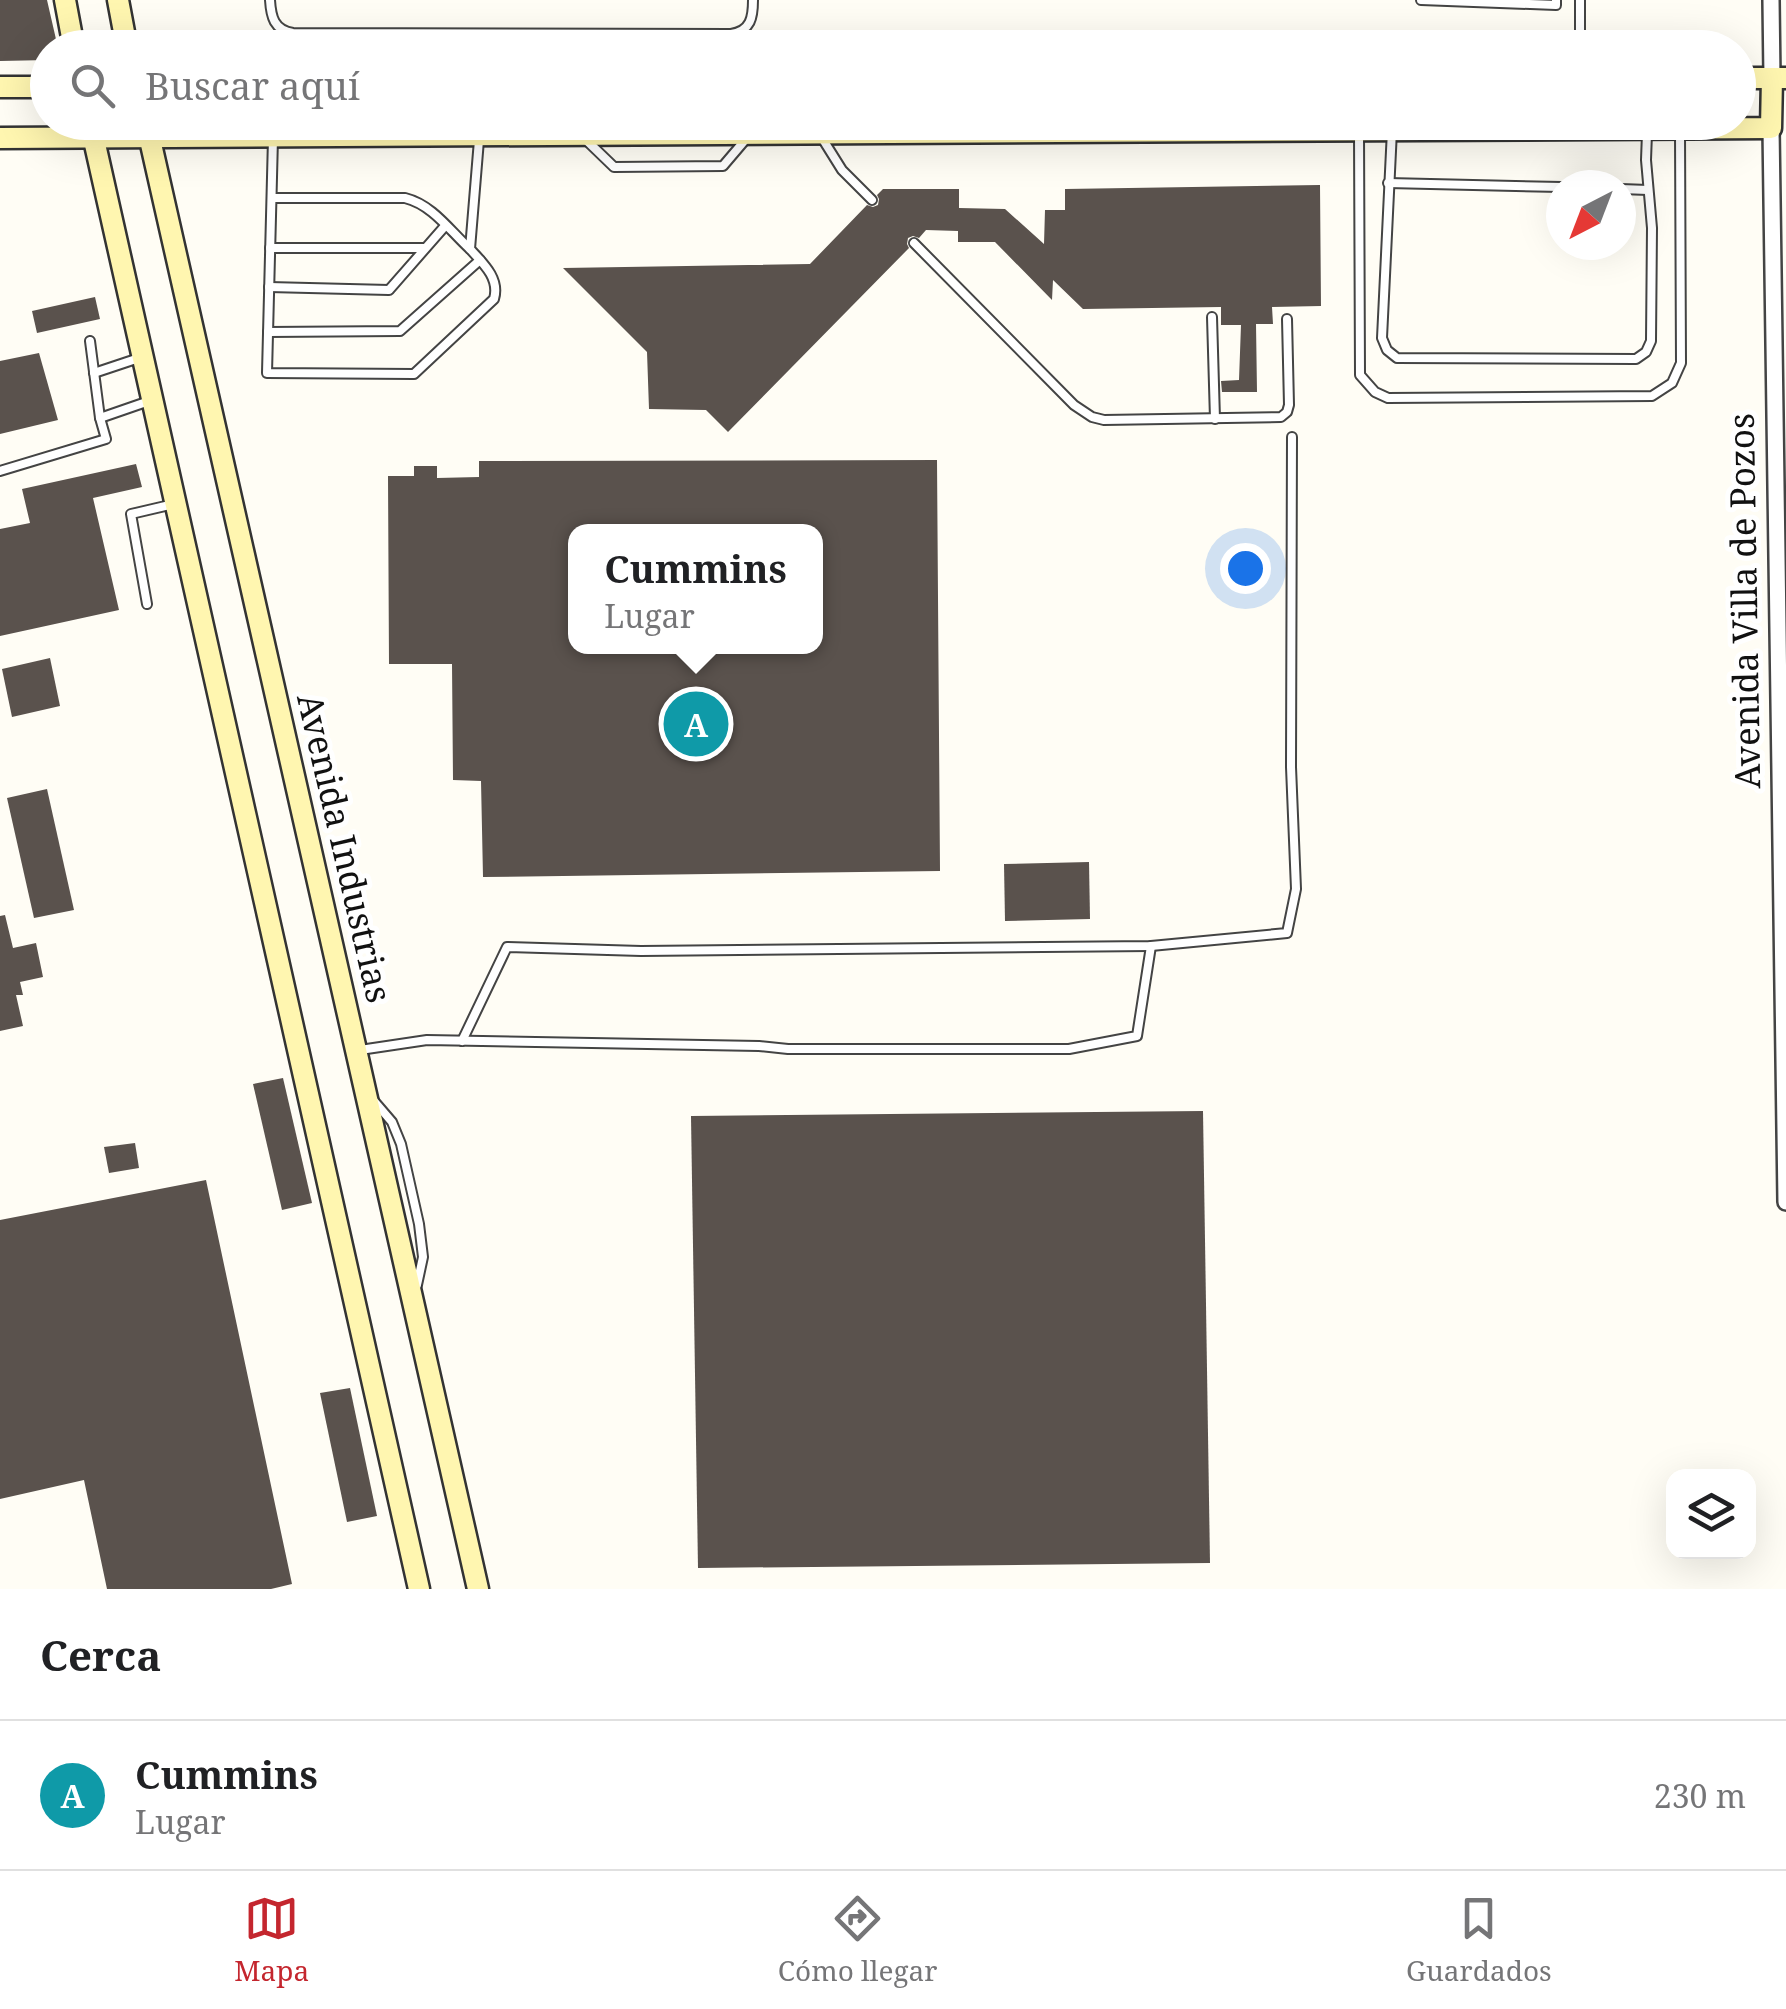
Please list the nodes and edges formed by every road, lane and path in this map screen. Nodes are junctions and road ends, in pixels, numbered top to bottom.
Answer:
1 (65, 0) edge
2 (118, 0) edge
3 (270, 0) edge
4 (753, 0) edge
5 (1421, 0) edge
6 (1556, 0) edge
7 (1580, 0) edge
8 (1771, 0) edge
9 (71, 30) edge
10 (124, 30) edge
11 (283, 30) edge
12 (744, 30) edge
13 (1580, 30) edge
14 (1779, 78) edge
15 (30, 87) edge
16 (0, 88) edge
17 (1756, 128) edge
18 (1771, 128) junction
19 (30, 135) edge
20 (0, 138) edge
21 (94, 140) edge
22 (150, 140) edge
23 (273, 140) edge
24 (479, 140) edge
25 (587, 140) edge
26 (745, 140) edge
27 (824, 140) edge
28 (1358, 140) edge
29 (1391, 140) edge
30 (1647, 140) edge
31 (1680, 140) edge
32 (1388, 183) junction
33 (1546, 188) edge
34 (1636, 190) edge
35 (1648, 190) junction
36 (272, 198) junction
37 (872, 200) dead end
38 (445, 226) junction
39 (914, 243) dead end
40 (270, 248) junction
41 (424, 248) junction
42 (470, 250) junction
43 (480, 260) junction
44 (269, 287) junction
45 (1212, 317) dead end
46 (1287, 319) dead end
47 (268, 332) junction
48 (90, 341) dead end
49 (143, 357) junction
50 (94, 372) junction
51 (153, 400) junction
52 (100, 418) junction
53 (1215, 419) junction
54 (1292, 437) dead end
55 (0, 472) edge
56 (176, 504) junction
57 (147, 604) dead end
58 (1151, 946) junction
59 (462, 1041) junction
60 (356, 1051) junction
61 (1786, 1202) edge
62 (419, 1589) edge
63 (478, 1589) edge

1 - 9 main road
2 - 10 main road
3 - 11 lane
4 - 12 lane
5 - 6 lane
7 - 13 lane
8 - 14 street, Avenida Villa de Pozos
14 - 18 main road, Avenida Villa de Pozos
15 - 16 main road
17 - 18 main road
18 - 61 street, Avenida Villa de Pozos
19 - 20 main road
21 - 49 main road
22 - 60 main road, Avenida Industrias
23 - 36 lane
24 - 42 lane
25 - 26 lane
27 - 37 lane
28 - 31 lane
29 - 32 lane
30 - 35 lane
32 - 33 lane
32 - 35 lane
34 - 35 lane
36 - 38 lane
36 - 40 lane
38 - 41 lane
38 - 42 lane
39 - 53 lane
40 - 41 lane
40 - 44 lane
41 - 44 lane
42 - 43 lane
43 - 47 lane
43 - 47 lane
44 - 47 lane
45 - 53 lane
46 - 53 lane
48 - 50 lane
49 - 50 lane
49 - 51 main road
50 - 52 lane
51 - 52 lane
51 - 56 main road
52 - 55 lane
54 - 58 lane
56 - 57 lane
56 - 62 main road
58 - 59 lane
58 - 59 lane
59 - 60 lane
60 - 63 main road, Avenida Industrias

